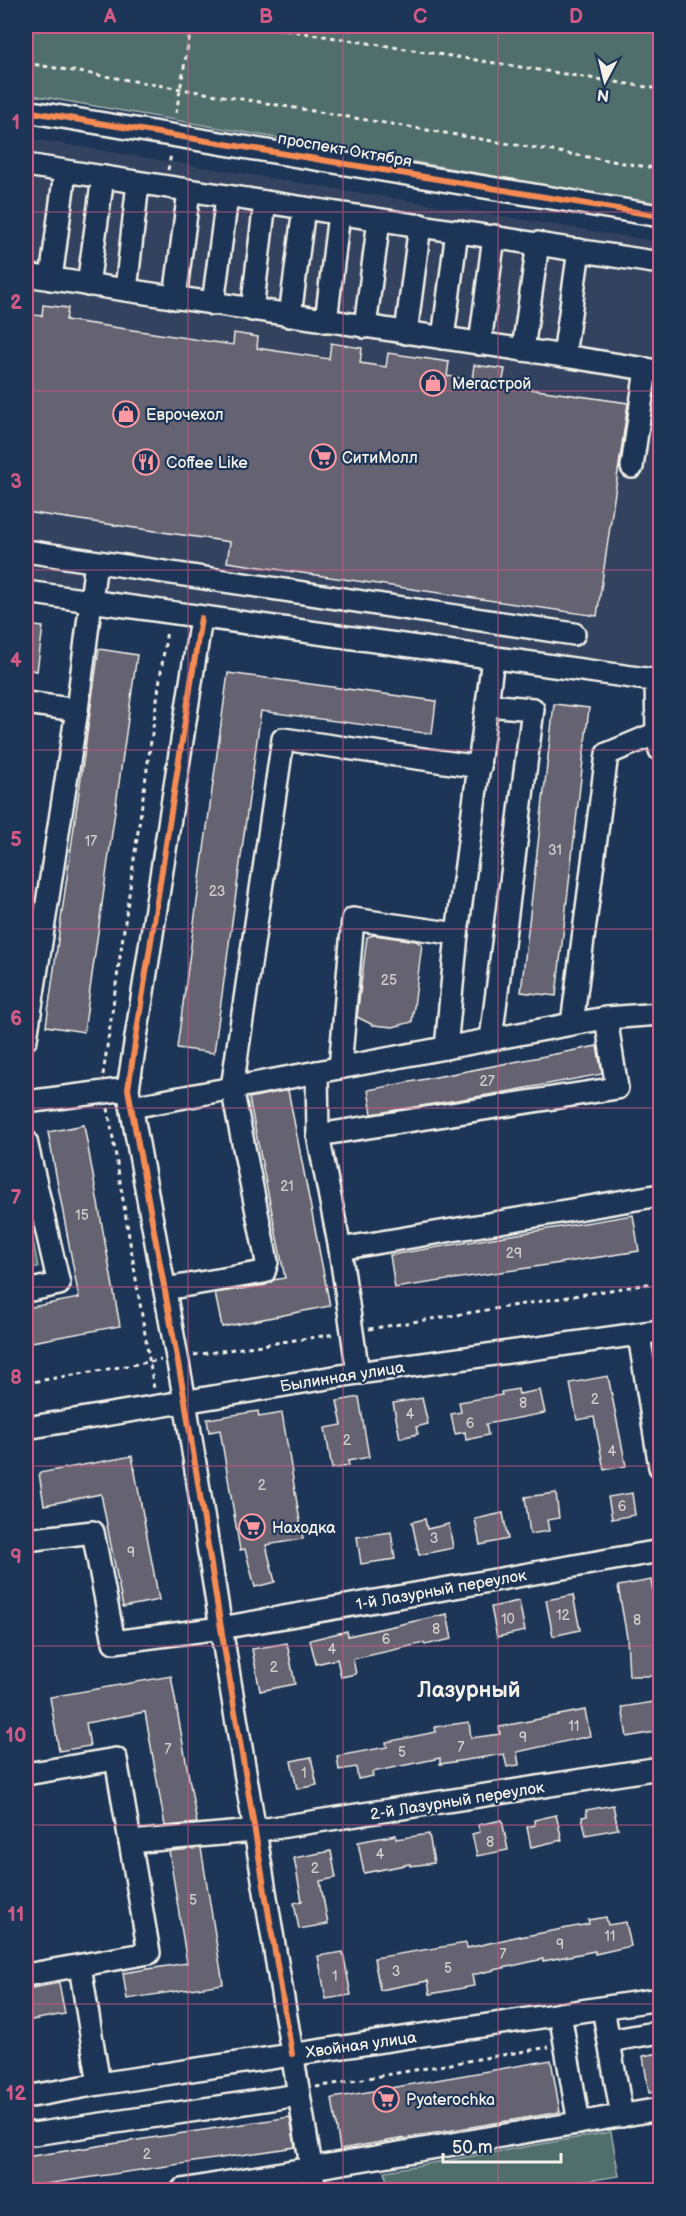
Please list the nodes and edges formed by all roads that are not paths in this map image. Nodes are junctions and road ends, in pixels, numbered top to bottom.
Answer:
1 (26, 111) edge
2 (26, 169) edge
3 (65, 171) junction
4 (103, 177) junction
5 (138, 183) junction
6 (189, 191) junction
7 (226, 197) junction
8 (265, 202) junction
9 (304, 208) junction
10 (339, 214) junction
11 (660, 216) edge
12 (379, 220) junction
13 (420, 225) junction
14 (457, 231) junction
15 (494, 236) junction
16 (538, 243) junction
17 (579, 250) junction
18 (660, 263) edge
19 (26, 275) edge
20 (51, 279) junction
21 (88, 285) junction
22 (126, 290) junction
23 (176, 298) junction
24 (213, 304) junction
25 (252, 310) junction
26 (290, 316) junction
27 (326, 321) junction
28 (365, 327) junction
29 (406, 333) junction
30 (443, 338) junction
31 (480, 344) junction
32 (523, 350) junction
33 (564, 356) junction
34 (653, 370) edge
35 (632, 467) dead end
36 (26, 551) edge
37 (96, 562) junction
38 (26, 592) edge
39 (91, 601) junction
40 (201, 618) junction
41 (574, 634) dead end
42 (493, 658) junction
43 (658, 681) edge
44 (26, 703) edge
45 (487, 705) junction
46 (78, 710) junction
47 (659, 742) edge
48 (480, 767) junction
49 (458, 934) junction
50 (660, 1014) edge
51 (606, 1018) junction
52 (572, 1024) junction
53 (26, 1039) edge
54 (491, 1039) junction
55 (446, 1048) junction
56 (340, 1068) junction
57 (317, 1072) junction
58 (232, 1088) junction
59 (130, 1098) junction
60 (26, 1102) edge
61 (318, 1136) junction
62 (26, 1141) edge
63 (660, 1195) edge
64 (340, 1249) junction
65 (165, 1289) junction
66 (26, 1291) edge
67 (660, 1331) edge
68 (639, 1335) junction
69 (358, 1373) junction
70 (185, 1401) junction
71 (26, 1428) edge
72 (660, 1467) edge
73 (26, 1540) edge
74 (660, 1551) edge
75 (221, 1628) junction
76 (660, 1768) edge
77 (26, 1774) edge
78 (254, 1831) junction
79 (130, 1842) junction
80 (80, 1966) junction
81 (26, 1975) edge
82 (660, 1999) edge
83 (603, 2008) junction
84 (560, 2014) junction
85 (660, 2032) edge
86 (609, 2041) junction
87 (292, 2054) junction
88 (99, 2084) junction
89 (298, 2092) junction
90 (26, 2097) edge
91 (660, 2109) edge
92 (622, 2116) junction
93 (579, 2123) junction
94 (26, 2132) edge
95 (312, 2168) junction
96 (182, 2190) edge
97 (315, 2190) edge

1 - 11 street, проспект Октября
2 - 3 street
3 - 4 street
3 - 20 street
4 - 5 street
4 - 21 street
5 - 6 street
5 - 22 street
6 - 7 street
6 - 23 street
7 - 8 street
7 - 24 street
8 - 9 street
8 - 25 street
9 - 10 street
9 - 26 street
10 - 12 street
10 - 27 street
12 - 13 street
12 - 28 street
13 - 14 street
13 - 29 street
14 - 15 street
14 - 30 street
15 - 16 street
15 - 31 street
16 - 17 street
16 - 32 street
17 - 18 street
17 - 33 street
19 - 20 street
20 - 21 street
21 - 22 street
22 - 23 street
23 - 24 street
24 - 25 street
25 - 26 street
26 - 27 street
27 - 28 street
28 - 29 street
29 - 30 street
30 - 31 street
31 - 32 street
32 - 33 street
33 - 34 street
34 - 35 street
36 - 37 street
37 - 39 street
37 - 41 street
38 - 39 street
39 - 40 street
39 - 46 street
40 - 42 street
40 - 59 street
42 - 43 street
42 - 45 street
43 - 47 street
44 - 46 street
45 - 48 street
45 - 54 street
46 - 53 street
47 - 52 street
48 - 49 street
48 - 58 street
49 - 55 street
49 - 56 street
50 - 51 street
51 - 52 street
51 - 61 street
52 - 54 street
54 - 55 street
55 - 56 street
56 - 57 street
57 - 58 street
57 - 61 street
58 - 59 street
58 - 65 street
59 - 60 street
59 - 65 street
61 - 64 street
62 - 66 street
63 - 64 street
64 - 69 street
65 - 70 street
67 - 68 street, Былинная улица
68 - 69 street, Былинная улица
68 - 72 street
69 - 70 street, Былинная улица
70 - 71 street, Былинная улица
70 - 75 street
73 - 75 street, 1-й Лазурный переулок
74 - 75 street, 1-й Лазурный переулок
75 - 78 street
76 - 78 street, 2-й Лазурный переулок
77 - 79 street
78 - 79 street, 2-й Лазурный переулок
78 - 87 street
79 - 80 street
80 - 81 street
80 - 88 street
82 - 83 street, Хвойная улица
83 - 84 street, Хвойная улица
83 - 86 street
84 - 87 street, Хвойная улица
84 - 93 street
85 - 86 street
86 - 92 street
87 - 88 street, Хвойная улица
87 - 89 street
88 - 90 street, Хвойная улица
89 - 94 street
89 - 95 street
91 - 92 street
92 - 93 street
93 - 95 street
95 - 96 street
95 - 97 street

